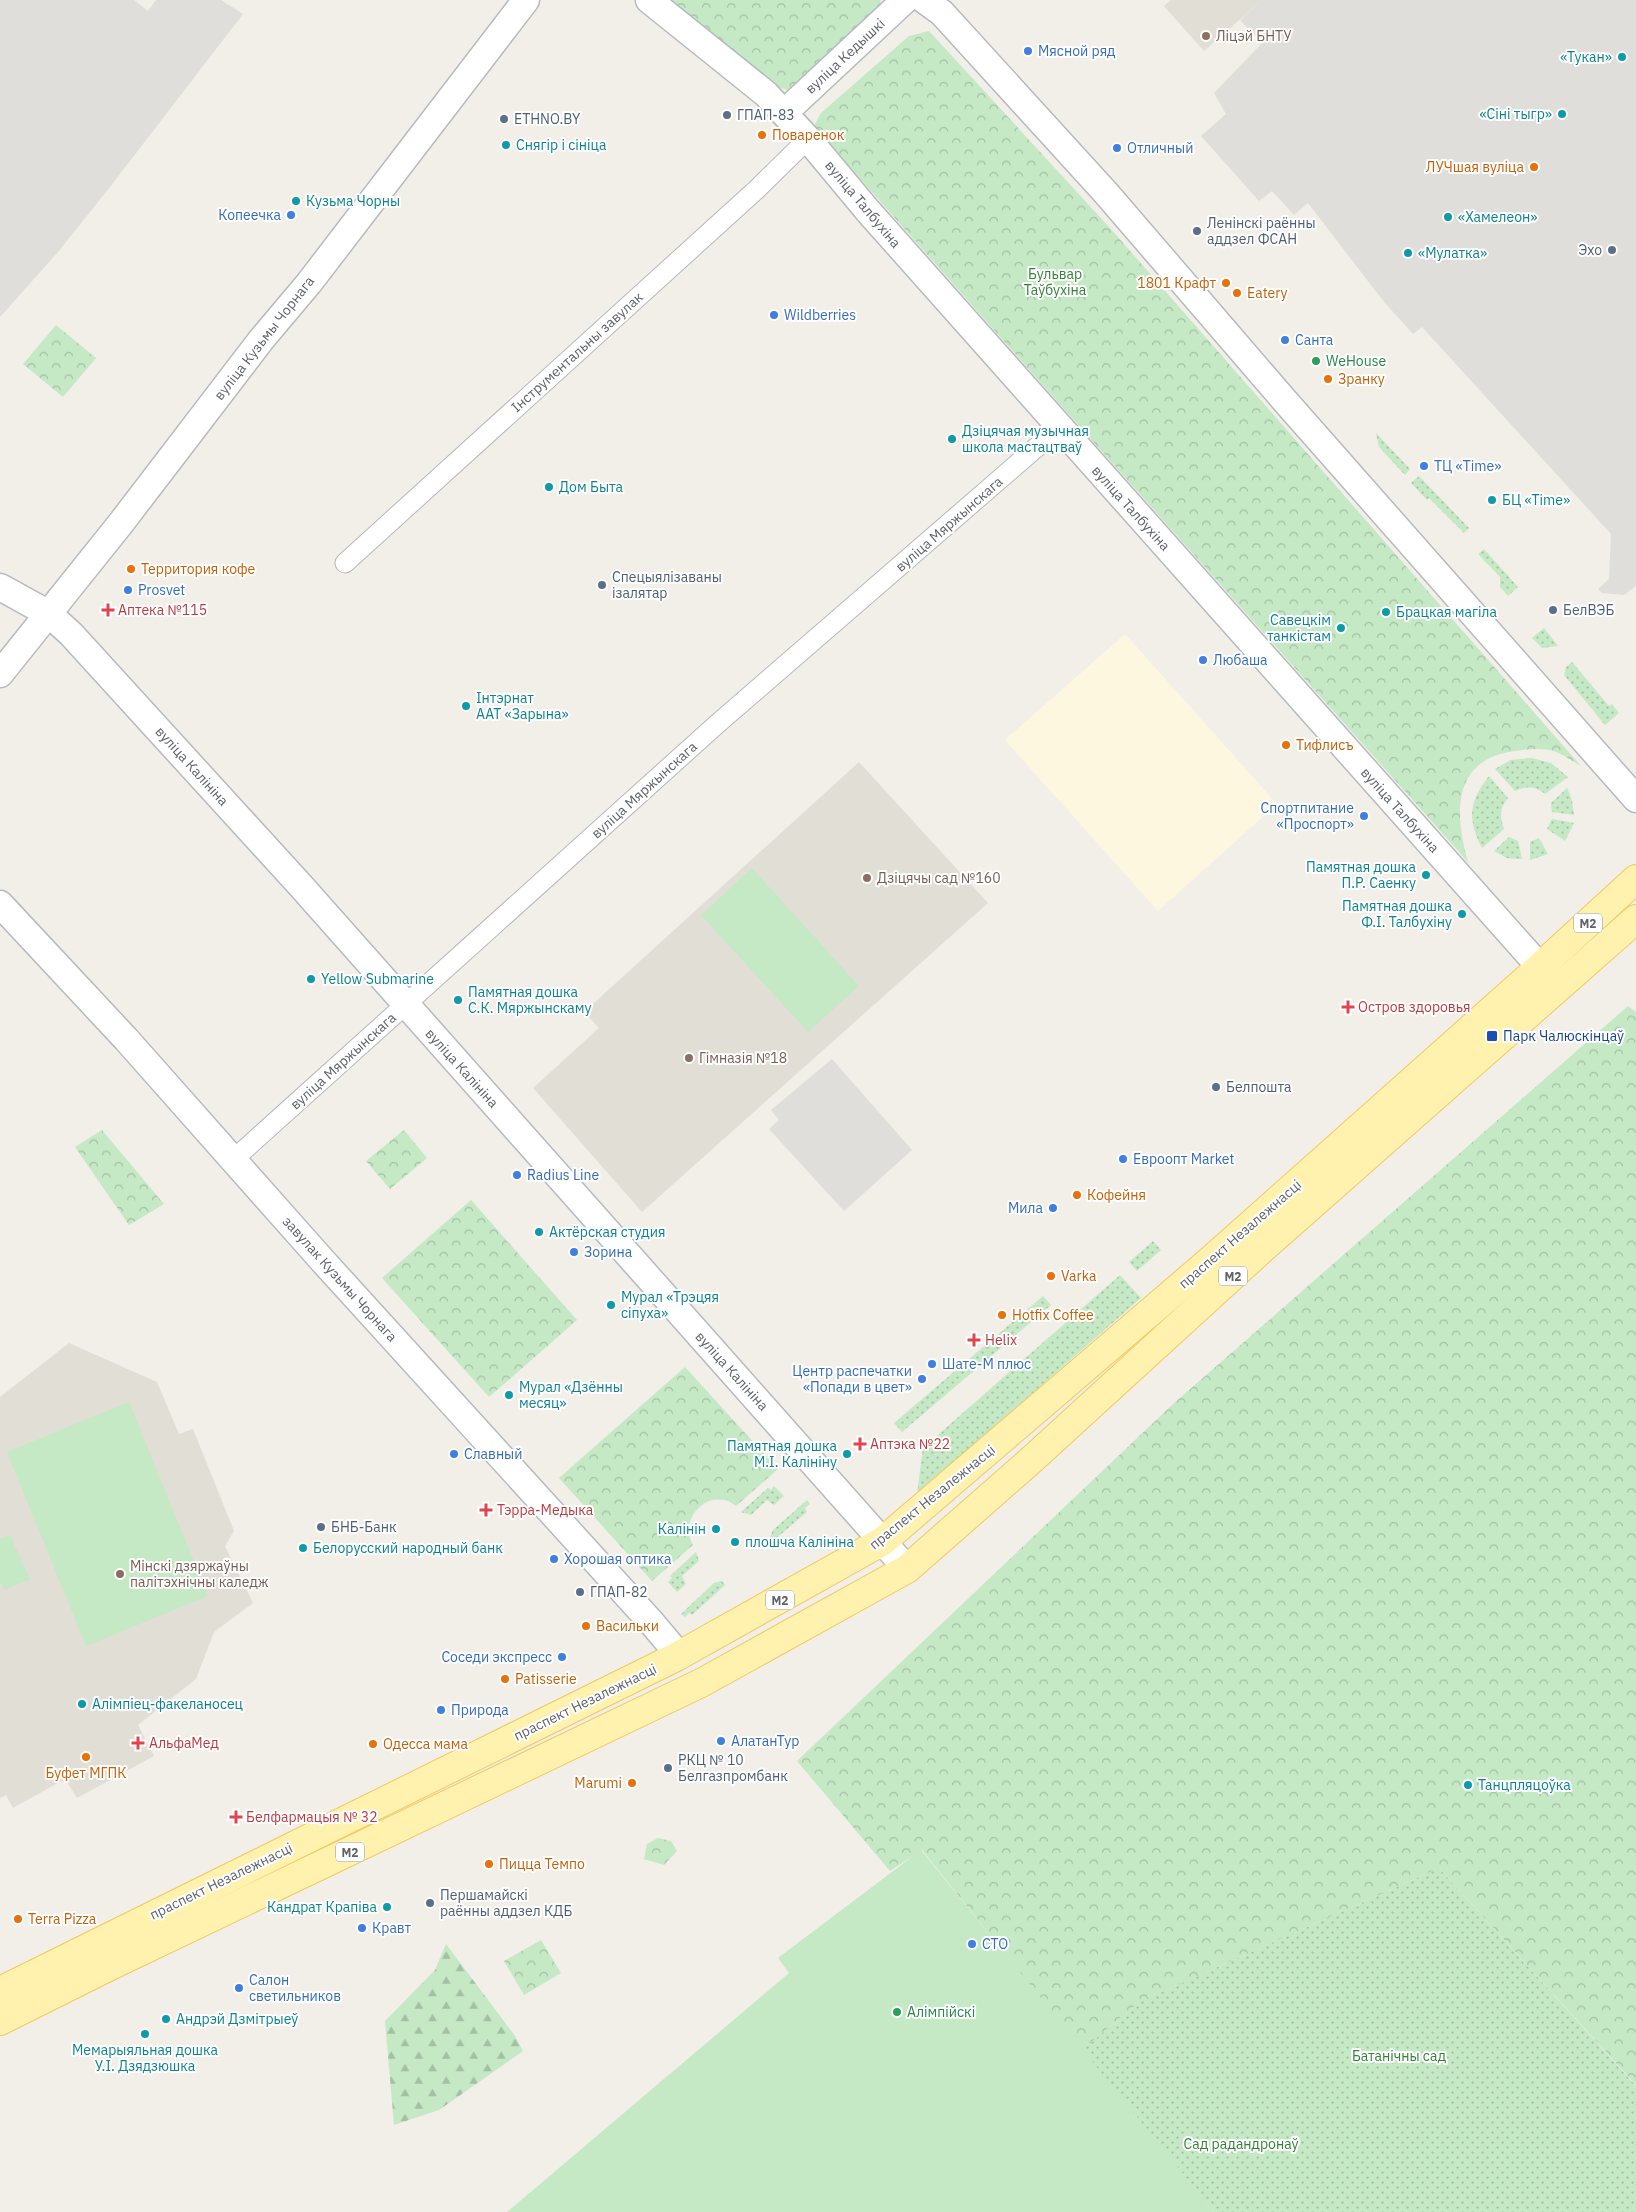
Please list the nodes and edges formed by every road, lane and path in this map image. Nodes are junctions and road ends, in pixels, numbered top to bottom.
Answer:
1 (526, 0) edge
2 (649, 0) edge
3 (906, 0) edge
4 (924, 0) edge
5 (784, 113) junction
6 (808, 139) junction
7 (1060, 427) junction
8 (345, 563) dead end
9 (0, 587) edge
10 (49, 614) junction
11 (0, 674) edge
12 (1636, 799) edge
13 (1636, 879) edge
14 (0, 904) edge
15 (1636, 919) edge
16 (1551, 976) junction
17 (406, 1004) junction
18 (234, 1159) junction
19 (883, 1542) junction
20 (907, 1569) junction
21 (676, 1657) junction
22 (0, 1991) edge
23 (0, 2021) edge

1 - 10 main road, вуліца Кузьмы Чорнага
2 - 5 main road, вуліца Талбухіна
3 - 5 main road, вуліца Кедышкі
4 - 12 main road
5 - 6 main road, вуліца Талбухіна
6 - 7 main road, вуліца Талбухіна
6 - 8 street, Інструментальны завулак
7 - 16 main road, вуліца Талбухіна
7 - 17 street, вуліца Мяржынскага
9 - 10 main road, вуліца Калініна
10 - 11 main road, вуліца Кузьмы Чорнага
10 - 17 main road, вуліца Калініна
13 - 16 main road, праспект Незалежнасці / М2
14 - 18 main road, завулак Кузьмы Чорнага
15 - 16 main road, праспект Незалежнасці / М2
16 - 19 main road, праспект Незалежнасці / М2
16 - 20 main road, праспект Незалежнасці / М2
17 - 18 street, вуліца Мяржынскага
17 - 19 main road, вуліца Калініна
18 - 21 main road, завулак Кузьмы Чорнага
19 - 20 main road, вуліца Калініна
19 - 21 main road, праспект Незалежнасці / М2
20 - 23 main road, праспект Незалежнасці / М2
21 - 22 main road, праспект Незалежнасці / М2

